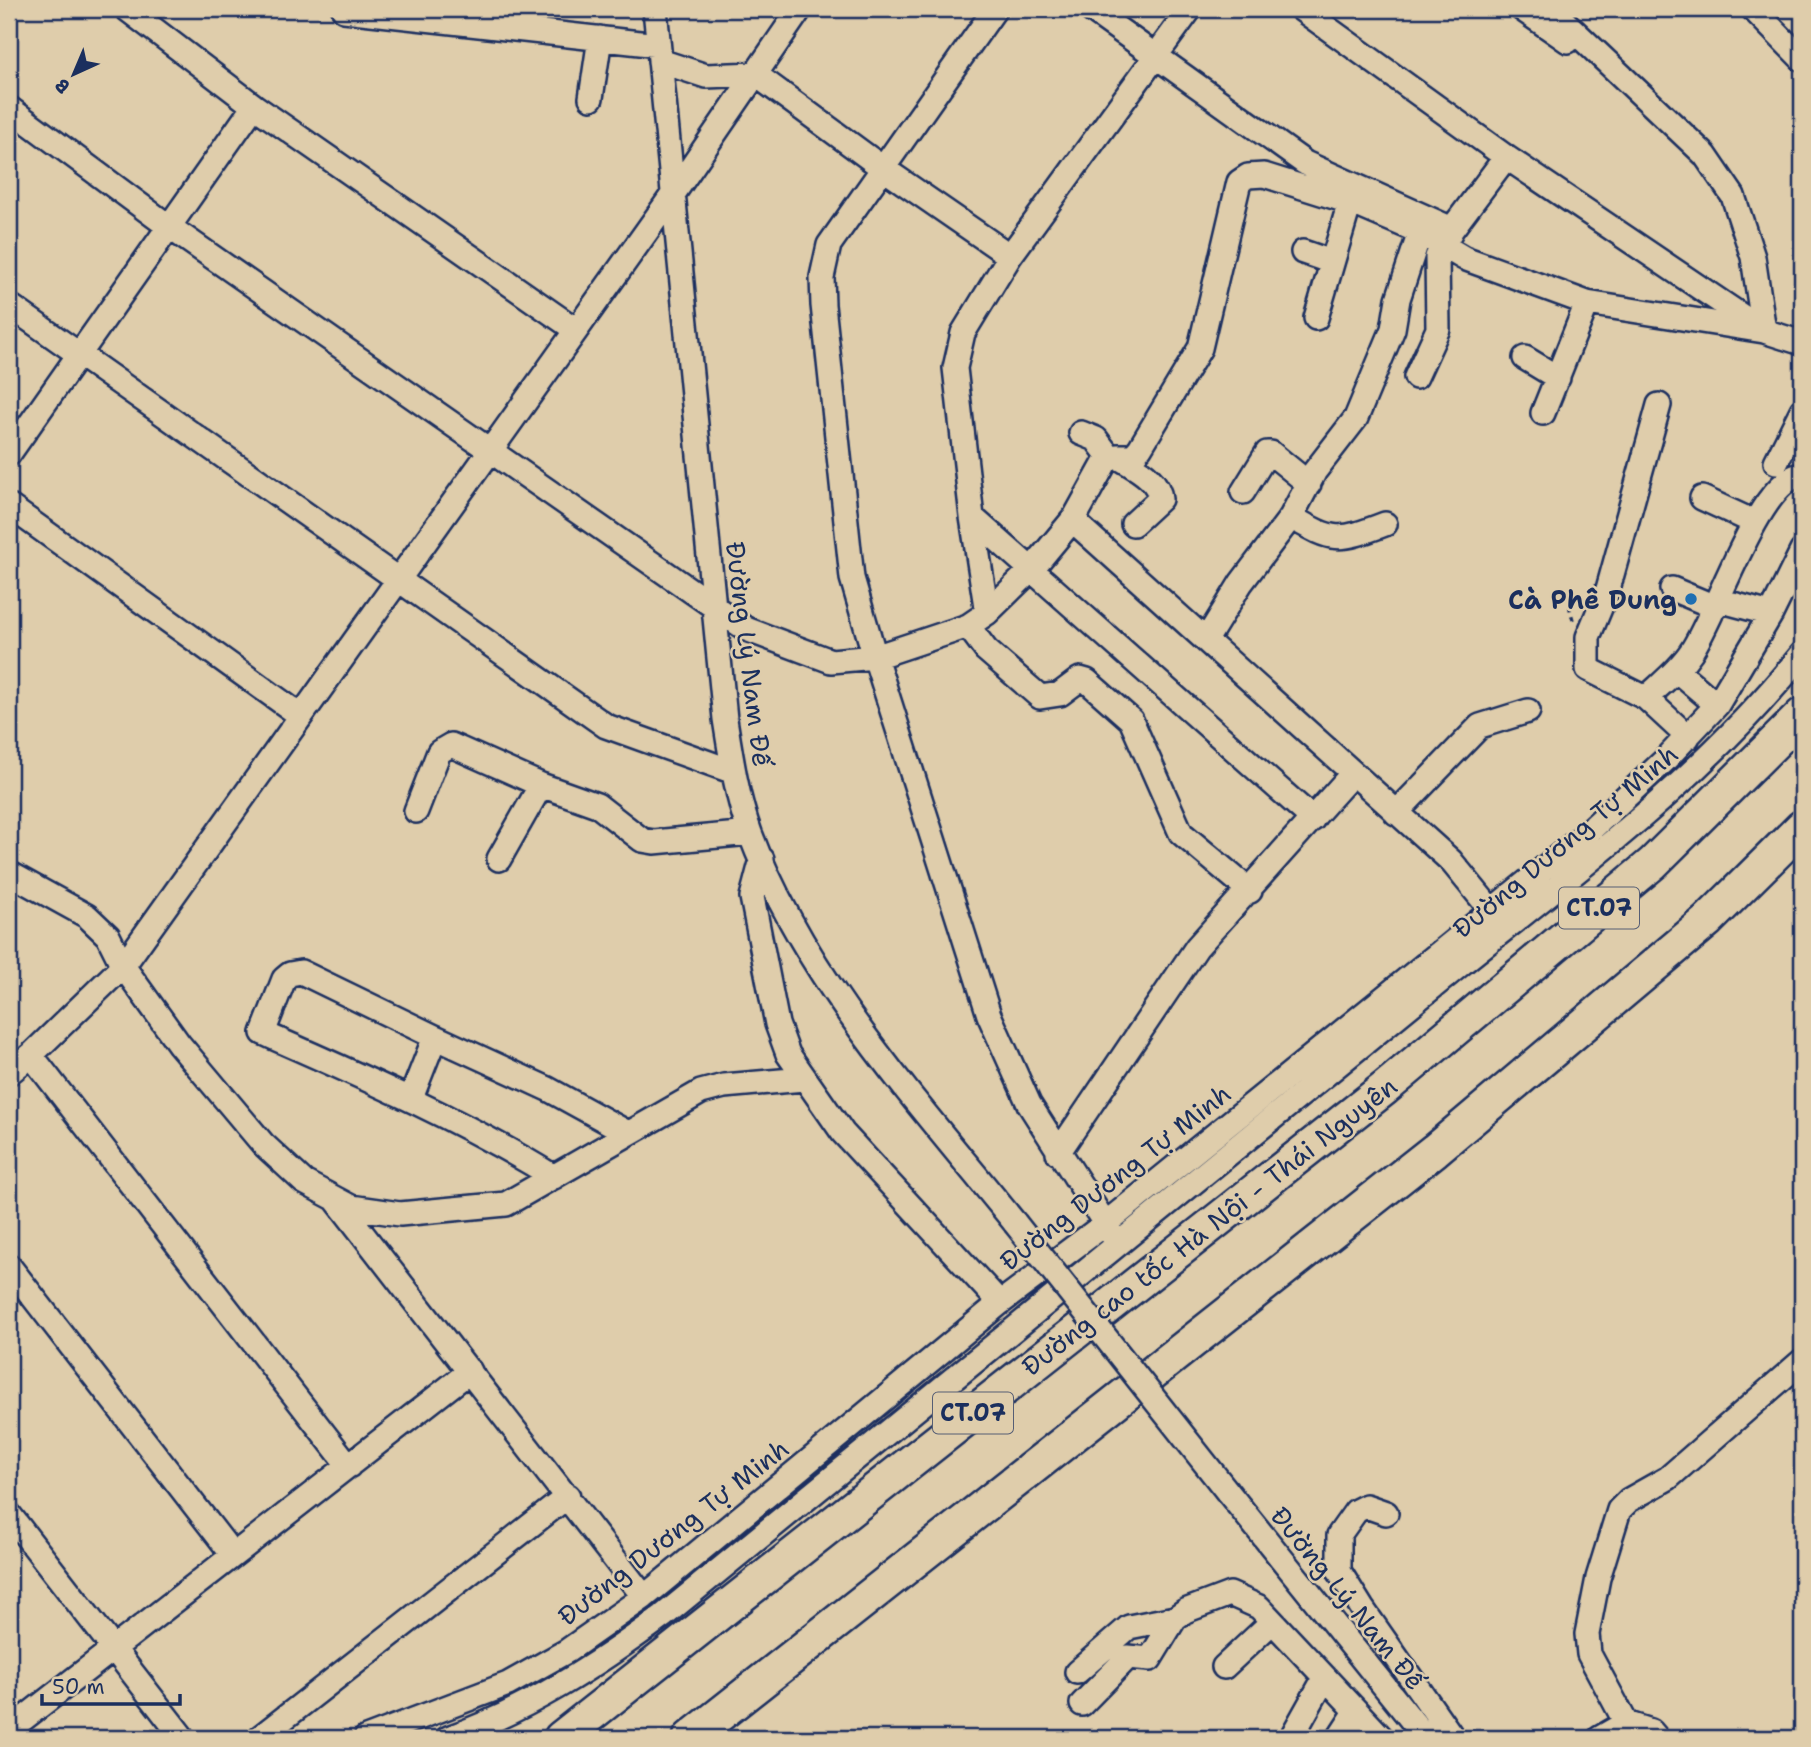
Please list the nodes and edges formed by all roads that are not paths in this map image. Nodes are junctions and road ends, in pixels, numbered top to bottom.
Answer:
1 (127, 9) edge
2 (655, 9) edge
3 (800, 9) edge
4 (995, 9) edge
5 (1090, 9) edge
6 (1190, 9) edge
7 (1301, 9) edge
8 (1522, 9) edge
9 (1551, 9) edge
10 (1753, 9) edge
11 (344, 10) edge
12 (394, 12) edge
13 (1795, 34) edge
14 (600, 38) junction
15 (659, 53) junction
16 (1157, 56) junction
17 (1802, 59) edge
18 (755, 74) junction
19 (1628, 83) junction
20 (591, 98) dead end
21 (254, 106) junction
22 (9, 108) edge
23 (1506, 157) junction
24 (884, 169) junction
25 (674, 193) junction
26 (1350, 202) junction
27 (168, 226) junction
28 (1420, 232) junction
29 (1447, 236) junction
30 (1303, 252) dead end
31 (1010, 256) junction
32 (1332, 262) junction
33 (1587, 303) junction
34 (9, 306) edge
35 (1316, 318) dead end
36 (576, 330) junction
37 (1764, 331) junction
38 (1802, 343) edge
39 (78, 355) junction
40 (1525, 358) dead end
41 (1416, 377) dead end
42 (1558, 377) junction
43 (1659, 405) dead end
44 (1802, 410) edge
45 (1543, 413) dead end
46 (1081, 433) dead end
47 (490, 451) junction
48 (9, 454) edge
49 (1114, 457) junction
50 (1776, 462) dead end
51 (1802, 475) edge
52 (1308, 484) junction
53 (1243, 492) dead end
54 (1702, 498) dead end
55 (9, 506) edge
56 (972, 517) junction
57 (1075, 517) junction
58 (1291, 517) junction
59 (1754, 522) junction
60 (1133, 524) dead end
61 (1385, 524) dead end
62 (1802, 551) edge
63 (1032, 569) junction
64 (399, 578) junction
65 (1672, 589) dead end
66 (1717, 604) junction
67 (712, 606) junction
68 (988, 613) junction
69 (1771, 614) junction
70 (968, 626) junction
71 (1206, 640) junction
72 (1802, 654) edge
73 (875, 657) junction
74 (1676, 670) junction
75 (1646, 698) junction
76 (1717, 705) junction
77 (1528, 711) dead end
78 (1802, 715) edge
79 (301, 716) junction
80 (1688, 737) junction
81 (734, 772) junction
82 (1353, 773) junction
83 (541, 785) junction
84 (416, 811) dead end
85 (1396, 813) junction
86 (1312, 819) junction
87 (1802, 827) edge
88 (750, 833) junction
89 (499, 859) dead end
90 (762, 859) junction
91 (9, 873) edge
92 (1250, 891) junction
93 (1499, 919) junction
94 (123, 966) junction
95 (435, 1037) junction
96 (32, 1055) junction
97 (9, 1073) edge
98 (804, 1079) junction
99 (411, 1098) junction
100 (628, 1133) junction
101 (1058, 1153) junction
102 (554, 1177) junction
103 (337, 1201) junction
104 (1105, 1224) junction
105 (1119, 1244) junction
106 (9, 1266) edge
107 (1000, 1303) junction
108 (1802, 1361) edge
109 (471, 1371) junction
110 (349, 1466) junction
111 (569, 1496) junction
112 (1386, 1513) dead end
113 (9, 1514) edge
114 (233, 1555) junction
115 (645, 1597) junction
116 (1175, 1618) junction
117 (1272, 1622) junction
118 (113, 1649) junction
119 (1224, 1667) dead end
120 (1077, 1672) dead end
121 (1324, 1679) junction
122 (1082, 1704) dead end
123 (1356, 1712) junction
124 (1626, 1723) junction
125 (9, 1730) edge
126 (183, 1738) edge
127 (259, 1738) edge
128 (366, 1738) edge
129 (448, 1738) edge
130 (561, 1738) edge
131 (690, 1738) edge
132 (1291, 1738) edge
133 (1339, 1738) edge
134 (1382, 1738) edge
135 (1426, 1738) edge
136 (1453, 1738) edge
137 (1601, 1738) edge
138 (1657, 1738) edge

1 - 21 street
2 - 15 street, Đường Lý Nam Đế
3 - 18 street
4 - 24 street
5 - 16 street
6 - 16 street
7 - 23 street
8 - 19 street
9 - 19 street
10 - 13 street
11 - 12 street
12 - 14 street
13 - 17 street
14 - 15 street
14 - 20 street
15 - 18 street
15 - 25 street, Đường Lý Nam Đế
16 - 29 street
16 - 31 street
18 - 24 street
18 - 25 street
19 - 37 street
21 - 27 street
21 - 36 street
22 - 27 street
23 - 29 street
23 - 37 street
24 - 31 street
24 - 73 street
25 - 36 street
25 - 67 street, Đường Lý Nam Đế
26 - 28 street
26 - 32 street
26 - 49 street
27 - 39 street
27 - 47 street
28 - 29 street
28 - 52 street
29 - 33 street
29 - 41 street
30 - 32 street
31 - 56 street
32 - 35 street
33 - 37 street
33 - 42 street
34 - 39 street
36 - 47 street
37 - 38 street
39 - 48 street
39 - 64 street
40 - 42 street
42 - 45 street
43 - 75 street
44 - 50 street
46 - 49 street
47 - 64 street
47 - 67 street
49 - 57 street
49 - 60 street
51 - 59 street
52 - 53 street
52 - 58 street
54 - 59 street
55 - 79 street
56 - 63 street
56 - 68 street
57 - 63 street
57 - 71 street
58 - 61 street
58 - 71 street
59 - 66 street
62 - 69 street, Đường Dương Tự Minh
63 - 68 street
63 - 86 street
64 - 79 street
64 - 81 street
65 - 66 street
66 - 69 street
66 - 74 street
67 - 73 street
67 - 81 street, Đường Lý Nam Đế
68 - 70 street
69 - 76 street, Đường Dương Tự Minh
70 - 73 street
70 - 92 street
71 - 82 street
72 - 93 street, Đường Dương Tự Minh
73 - 101 street
74 - 75 street
74 - 76 street
75 - 80 street
76 - 80 street, Đường Dương Tự Minh
77 - 85 street
78 - 130 highway, Đường cao tốc Hà Nội - Thái Nguyên / CT.07
79 - 94 street
80 - 93 street, Đường Dương Tự Minh
81 - 88 street, Đường Lý Nam Đế
82 - 85 street
82 - 86 street
83 - 84 street
83 - 88 street
83 - 89 street
85 - 93 street
86 - 92 street
87 - 131 highway, CT.07
88 - 90 street, Đường Lý Nam Đế
90 - 98 street
90 - 135 street, Đường Lý Nam Đế, bridge
91 - 94 street
92 - 101 street
93 - 104 street, Đường Dương Tự Minh
93 - 105 street, Đường Dương Tự Minh
94 - 96 street
94 - 103 street
95 - 99 street
95 - 99 street
95 - 100 street
96 - 97 street
96 - 110 street
98 - 100 street
98 - 107 street
99 - 102 street
100 - 102 street
101 - 104 street
102 - 103 street
103 - 109 street
104 - 105 street
104 - 107 street, Đường Dương Tự Minh
105 - 129 street, Đường Dương Tự Minh
106 - 114 street
107 - 115 street, Đường Dương Tự Minh
108 - 124 street
109 - 110 street
109 - 111 street
110 - 114 street
111 - 115 street
111 - 127 street
112 - 136 street
113 - 118 street
114 - 118 street
115 - 128 street, Đường Dương Tự Minh
116 - 117 street
116 - 120 street
116 - 122 street
117 - 119 street
117 - 121 street
118 - 125 street
118 - 126 street
121 - 123 street
121 - 132 street
123 - 133 street
123 - 134 street
124 - 137 street
124 - 138 street

